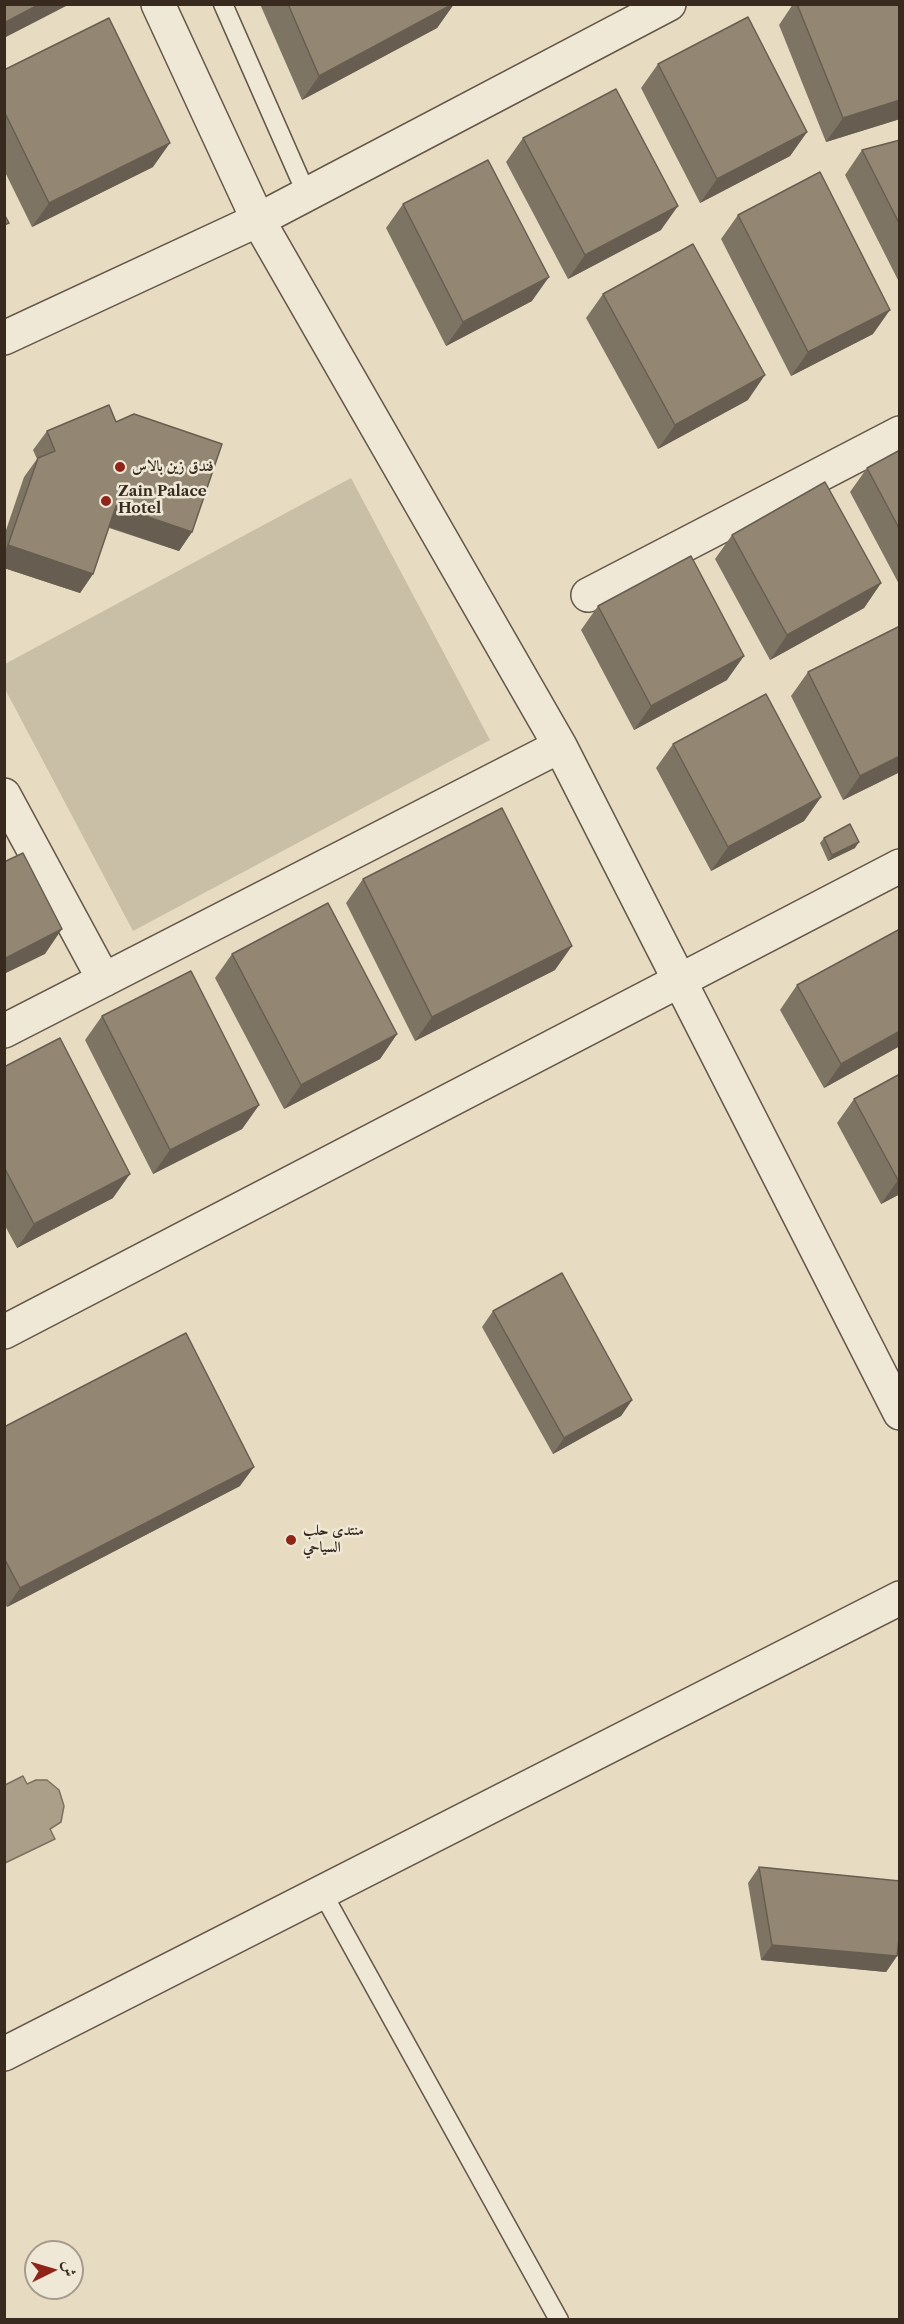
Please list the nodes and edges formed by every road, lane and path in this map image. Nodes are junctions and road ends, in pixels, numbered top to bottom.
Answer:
1 (158, 4) edge
2 (223, 4) edge
3 (669, 4) edge
4 (307, 195) junction
5 (258, 220) junction
6 (4, 338) edge
7 (900, 433) edge
8 (588, 595) dead end
9 (560, 746) junction
10 (4, 795) edge
11 (900, 866) edge
12 (104, 980) junction
13 (680, 980) junction
14 (4, 1031) edge
15 (4, 1332) edge
16 (900, 1413) edge
17 (900, 1598) edge
18 (322, 1892) junction
19 (4, 2054) edge
20 (559, 2319) edge

1 - 5 street
2 - 4 lane
3 - 4 street
4 - 5 street
5 - 6 street
5 - 9 street
7 - 8 street
9 - 12 street
9 - 13 street
10 - 12 street
11 - 13 street
12 - 14 street
13 - 15 street
13 - 16 street
17 - 18 street
18 - 19 street
18 - 20 lane

